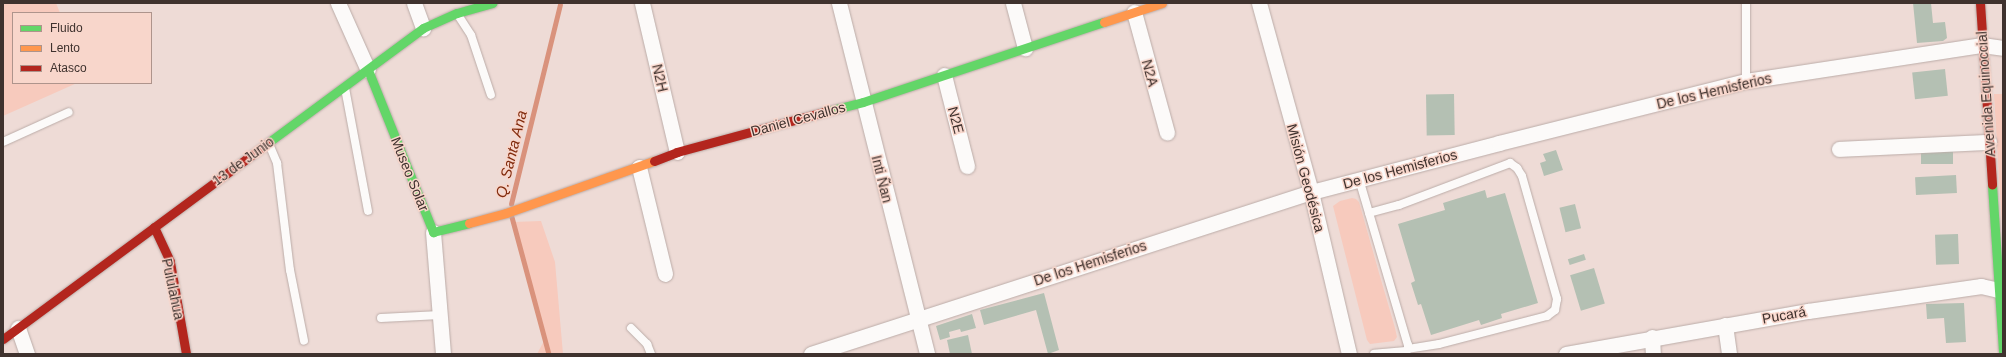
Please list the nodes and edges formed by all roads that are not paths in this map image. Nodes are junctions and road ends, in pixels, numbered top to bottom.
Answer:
1 (338, 3) edge
2 (414, 3) edge
3 (453, 3) edge
4 (493, 3) edge
5 (642, 3) edge
6 (839, 3) edge
7 (1013, 3) edge
8 (1162, 3) edge
9 (1259, 3) edge
10 (1746, 3) edge
11 (1980, 3) edge
12 (1134, 12) junction
13 (457, 13) junction
14 (423, 28) junction
15 (1982, 45) junction
16 (1025, 48) junction
17 (2003, 48) edge
18 (368, 70) junction
19 (944, 75) junction
20 (1746, 81) junction
21 (345, 87) junction
22 (490, 95) dead end
23 (863, 102) junction
24 (69, 112) dead end
25 (1167, 133) dead end
26 (3, 142) edge
27 (1989, 142) junction
28 (269, 143) junction
29 (1839, 149) dead end
30 (677, 152) junction
31 (967, 166) dead end
32 (639, 168) junction
33 (1359, 179) junction
34 (1311, 192) junction
35 (368, 211) dead end
36 (1369, 213) junction
37 (154, 227) junction
38 (433, 232) junction
39 (665, 274) dead end
40 (2001, 291) edge
41 (440, 315) junction
42 (381, 318) dead end
43 (918, 319) junction
44 (1726, 325) junction
45 (18, 328) junction
46 (631, 328) dead end
47 (1652, 338) junction
48 (3, 339) edge
49 (304, 341) dead end
50 (1408, 348) junction
51 (2003, 352) edge
52 (1585, 353) edge
53 (27, 354) edge
54 (186, 354) edge
55 (443, 354) edge
56 (651, 354) edge
57 (811, 354) edge
58 (927, 354) edge
59 (1349, 354) edge
60 (1374, 354) edge
61 (1566, 354) edge
62 (1653, 354) edge
63 (1729, 354) edge

1 - 18 street, Museo Solar
2 - 14 street
3 - 13 lane
4 - 13 street, 13 de Junio
5 - 30 street, N2H
6 - 23 street, Inti Ñan
7 - 16 street
8 - 12 street, Daniel Cevallos
9 - 34 street, Misión Geodésica
10 - 20 lane
11 - 15 street, Avenida Equinoccial
12 - 16 street, Daniel Cevallos
12 - 25 street, N2A
13 - 14 street, 13 de Junio
13 - 22 lane
14 - 18 street, 13 de Junio
15 - 17 street, De los Hemisferios
15 - 20 street, De los Hemisferios
15 - 27 street, Avenida Equinoccial
16 - 19 street, Daniel Cevallos
18 - 21 street, 13 de Junio
18 - 38 street, Museo Solar
19 - 23 street, Daniel Cevallos
19 - 31 street, N2E
20 - 33 street, De los Hemisferios
21 - 28 street, 13 de Junio
21 - 35 lane
23 - 30 street, Daniel Cevallos
23 - 43 street, Inti Ñan
24 - 26 lane
27 - 29 street
27 - 40 street, Avenida Equinoccial
28 - 37 street, 13 de Junio
28 - 49 lane
30 - 32 street, Daniel Cevallos
32 - 38 street, Daniel Cevallos
32 - 39 street
33 - 34 street, De los Hemisferios
33 - 36 lane
34 - 43 street, De los Hemisferios
34 - 59 street, Misión Geodésica
36 - 50 lane
36 - 50 lane
37 - 45 street, 13 de Junio
37 - 54 street, Pululahua
38 - 41 street, Museo Solar
40 - 44 street, Pucará
40 - 51 street, Avenida Equinoccial
41 - 42 lane
41 - 55 street, Museo Solar
43 - 57 street, De los Hemisferios
43 - 58 street, Inti Ñan
44 - 47 street, Pucará
44 - 63 street
45 - 48 street, 13 de Junio
45 - 53 street
46 - 56 lane
47 - 52 street, Pucará
47 - 62 street
50 - 60 lane
52 - 61 street, Pucará

